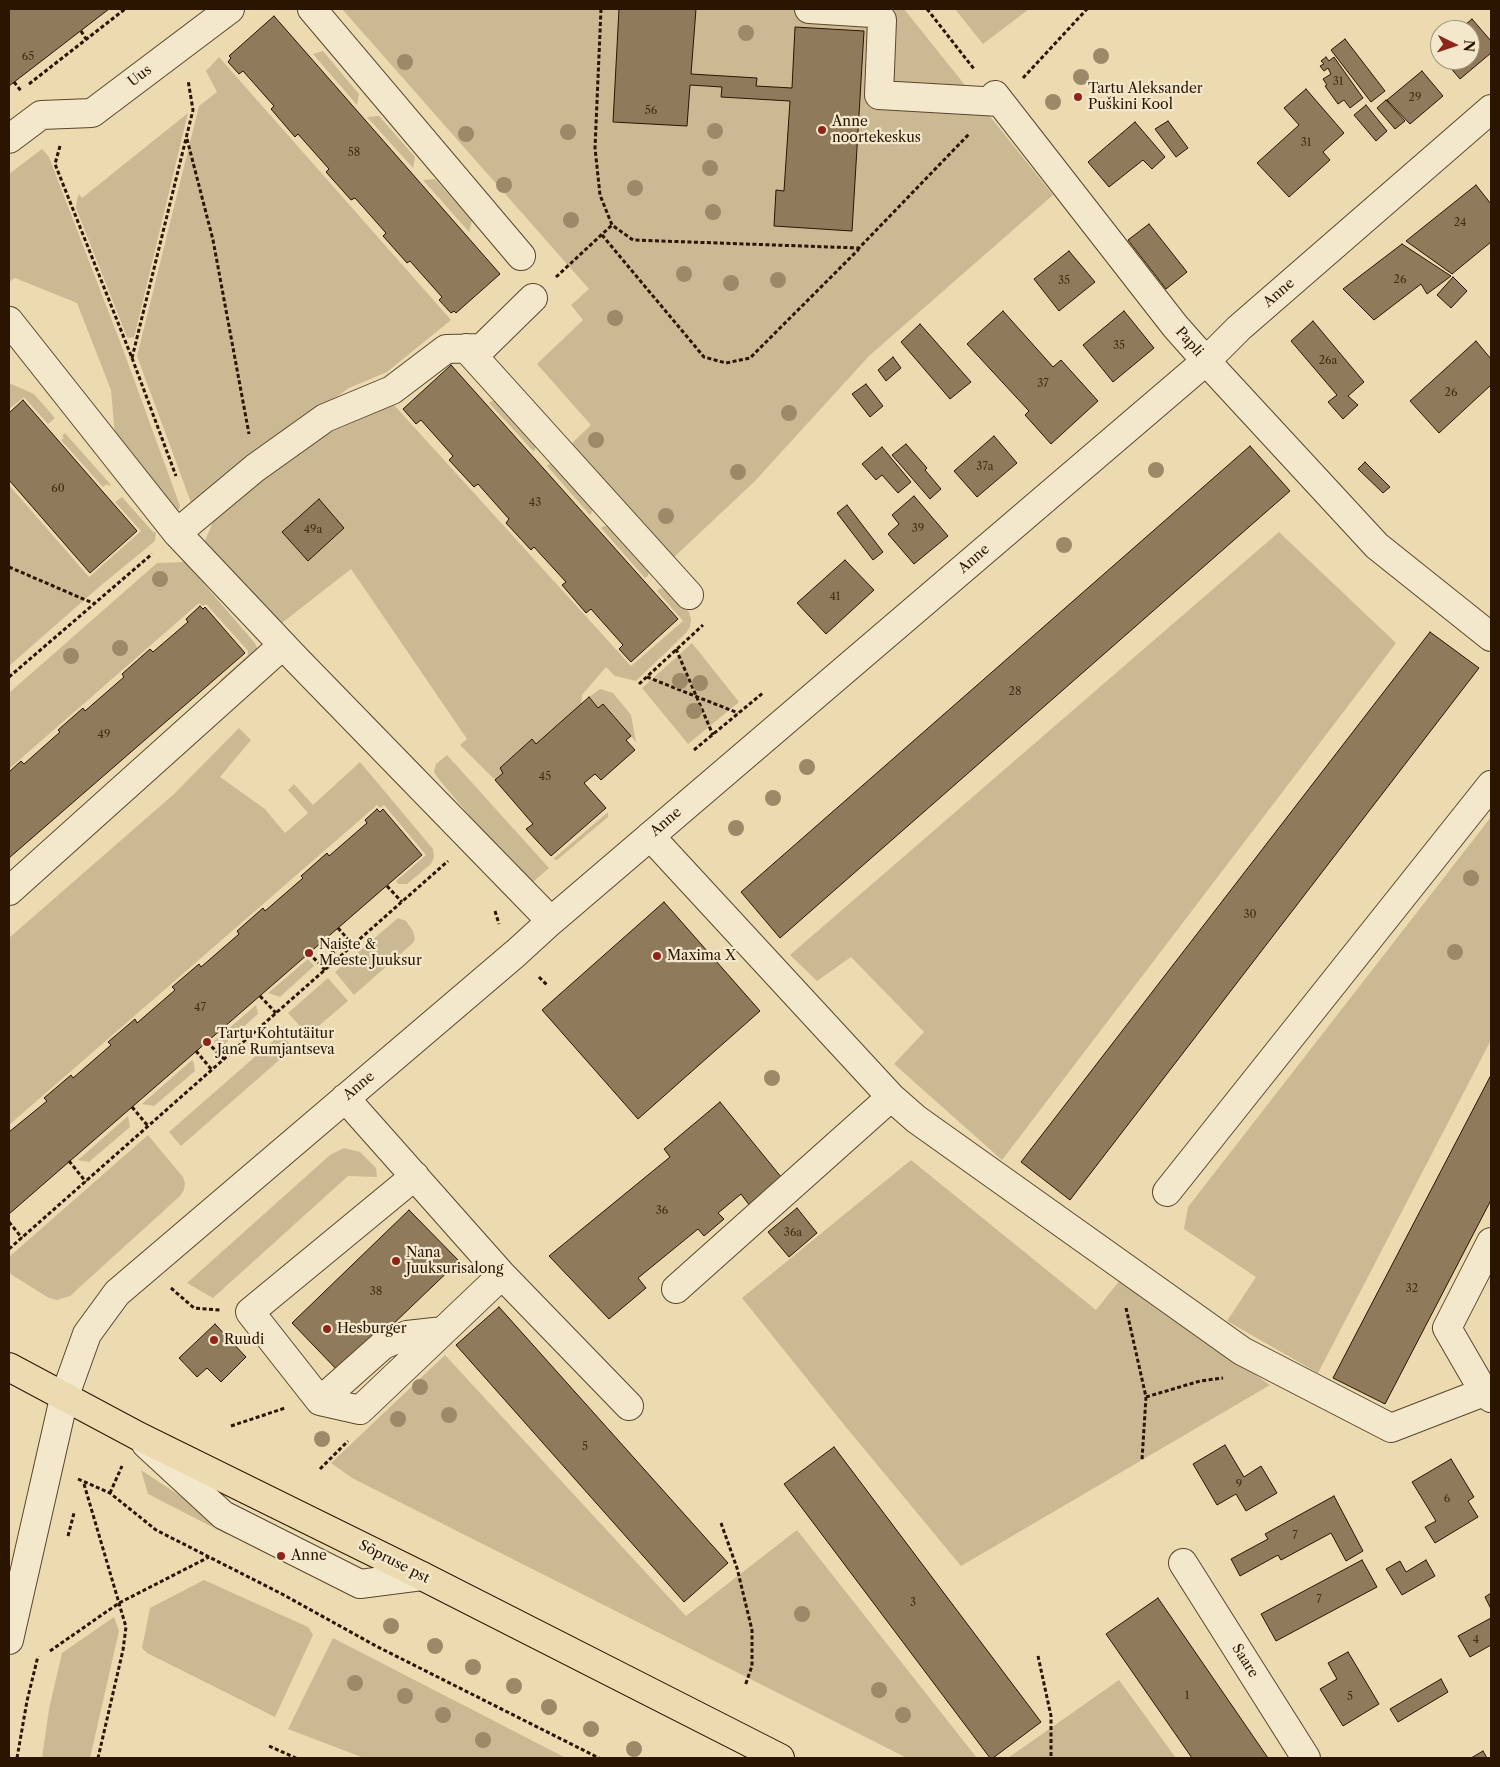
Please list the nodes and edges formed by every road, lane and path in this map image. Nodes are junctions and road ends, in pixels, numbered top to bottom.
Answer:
1 (125, 9) edge
2 (230, 9) edge
3 (312, 9) edge
4 (601, 9) edge
5 (809, 9) edge
6 (927, 9) edge
7 (1087, 9) edge
8 (81, 31) dead end
9 (86, 39) junction
10 (182, 45) junction
11 (20, 90) dead end
12 (998, 98) junction
13 (1491, 109) edge
14 (9, 139) edge
15 (187, 139) junction
16 (55, 164) dead end
17 (612, 225) junction
18 (602, 235) junction
19 (859, 248) junction
20 (521, 256) dead end
21 (533, 298) joint
22 (9, 321) edge
23 (466, 348) junction
24 (132, 358) junction
25 (1206, 361) junction
26 (255, 468) junction
27 (185, 527) junction
28 (9, 567) edge
29 (689, 594) dead end
30 (95, 604) junction
31 (707, 621) dead end
32 (1491, 637) edge
33 (283, 645) junction
34 (676, 649) junction
35 (9, 677) edge
36 (647, 677) junction
37 (639, 684) dead end
38 (764, 692) dead end
39 (697, 697) junction
40 (738, 713) junction
41 (713, 734) junction
42 (694, 750) dead end
43 (1491, 785) edge
44 (650, 836) junction
45 (472, 840) junction
46 (387, 886) dead end
47 (9, 891) edge
48 (402, 902) junction
49 (551, 921) junction
50 (338, 928) dead end
51 (323, 941) dead end
52 (353, 945) junction
53 (309, 953) dead end
54 (338, 958) junction
55 (325, 970) junction
56 (260, 996) dead end
57 (276, 1013) junction
58 (207, 1042) dead end
59 (196, 1051) dead end
60 (224, 1059) junction
61 (212, 1070) junction
62 (891, 1097) junction
63 (345, 1098) junction
64 (132, 1107) dead end
65 (148, 1126) junction
66 (69, 1162) dead end
67 (414, 1176) junction
68 (86, 1182) junction
69 (1167, 1192) dead end
70 (9, 1222) edge
71 (22, 1238) junction
72 (1491, 1242) edge
73 (9, 1250) edge
74 (502, 1275) junction
75 (168, 1285) dead end
76 (676, 1289) dead end
77 (1125, 1306) dead end
78 (250, 1312) junction
79 (9, 1367) edge
80 (1227, 1378) dead end
81 (1488, 1395) edge
82 (1146, 1397) junction
83 (64, 1398) junction
84 (629, 1406) dead end
85 (132, 1448) junction
86 (1142, 1460) dead end
87 (110, 1493) junction
88 (721, 1523) dead end
89 (210, 1557) junction
90 (1183, 1563) dead end
91 (119, 1603) junction
92 (9, 1640) edge
93 (50, 1651) dead end
94 (1038, 1656) dead end
95 (745, 1686) dead end
96 (269, 1746) dead end
97 (98, 1758) edge
98 (296, 1758) edge
99 (598, 1758) edge
100 (780, 1758) edge
101 (1051, 1758) edge
102 (1306, 1758) edge

1 - 9 path
2 - 10 street, Uus
3 - 20 street
4 - 17 path
5 - 12 street
6 - 12 path
7 - 12 path
8 - 9 path
9 - 11 path
10 - 14 street, Uus
10 - 15 path
12 - 19 path
12 - 25 street, Papli
13 - 25 street, Anne
15 - 24 path
15 - 26 path
16 - 24 path
17 - 18 path
17 - 19 path
18 - 19 path
18 - 21 path
21 - 23 street
22 - 27 street
23 - 26 street
23 - 29 street
24 - 27 path
25 - 32 street, Papli
25 - 44 street, Anne
26 - 27 street
27 - 30 path
27 - 33 street
28 - 30 path
30 - 35 path
31 - 34 path
33 - 45 street
33 - 47 street
34 - 36 path
34 - 39 path
36 - 37 path
36 - 39 path
38 - 40 path
39 - 40 path
39 - 41 path
40 - 41 path
41 - 42 path
43 - 69 street
44 - 49 street, Anne
44 - 62 street
45 - 48 path
45 - 49 street
46 - 48 path
48 - 52 path
49 - 63 street, Anne
50 - 52 path
51 - 54 path
52 - 54 path
53 - 55 path
54 - 55 path
55 - 57 path
56 - 57 path
57 - 60 path
58 - 60 path
59 - 61 path
60 - 61 path
61 - 65 path
62 - 76 street
62 - 81 street
63 - 67 street
63 - 83 street, Anne
64 - 65 path
65 - 68 path
66 - 68 path
67 - 74 street
67 - 78 street
68 - 71 path
70 - 71 path
71 - 73 path
72 - 81 street
74 - 78 street
74 - 84 street
75 - 78 path
77 - 82 path
79 - 83 main road, Sõpruse pst
80 - 82 path
82 - 86 path
83 - 85 main road, Sõpruse pst
83 - 92 street, Anne
85 - 87 path
85 - 100 main road, Sõpruse pst
87 - 89 path
87 - 91 path
88 - 95 path
89 - 91 path
89 - 99 path
90 - 102 street, Saare
91 - 93 path
91 - 97 path
94 - 101 path
96 - 98 path

